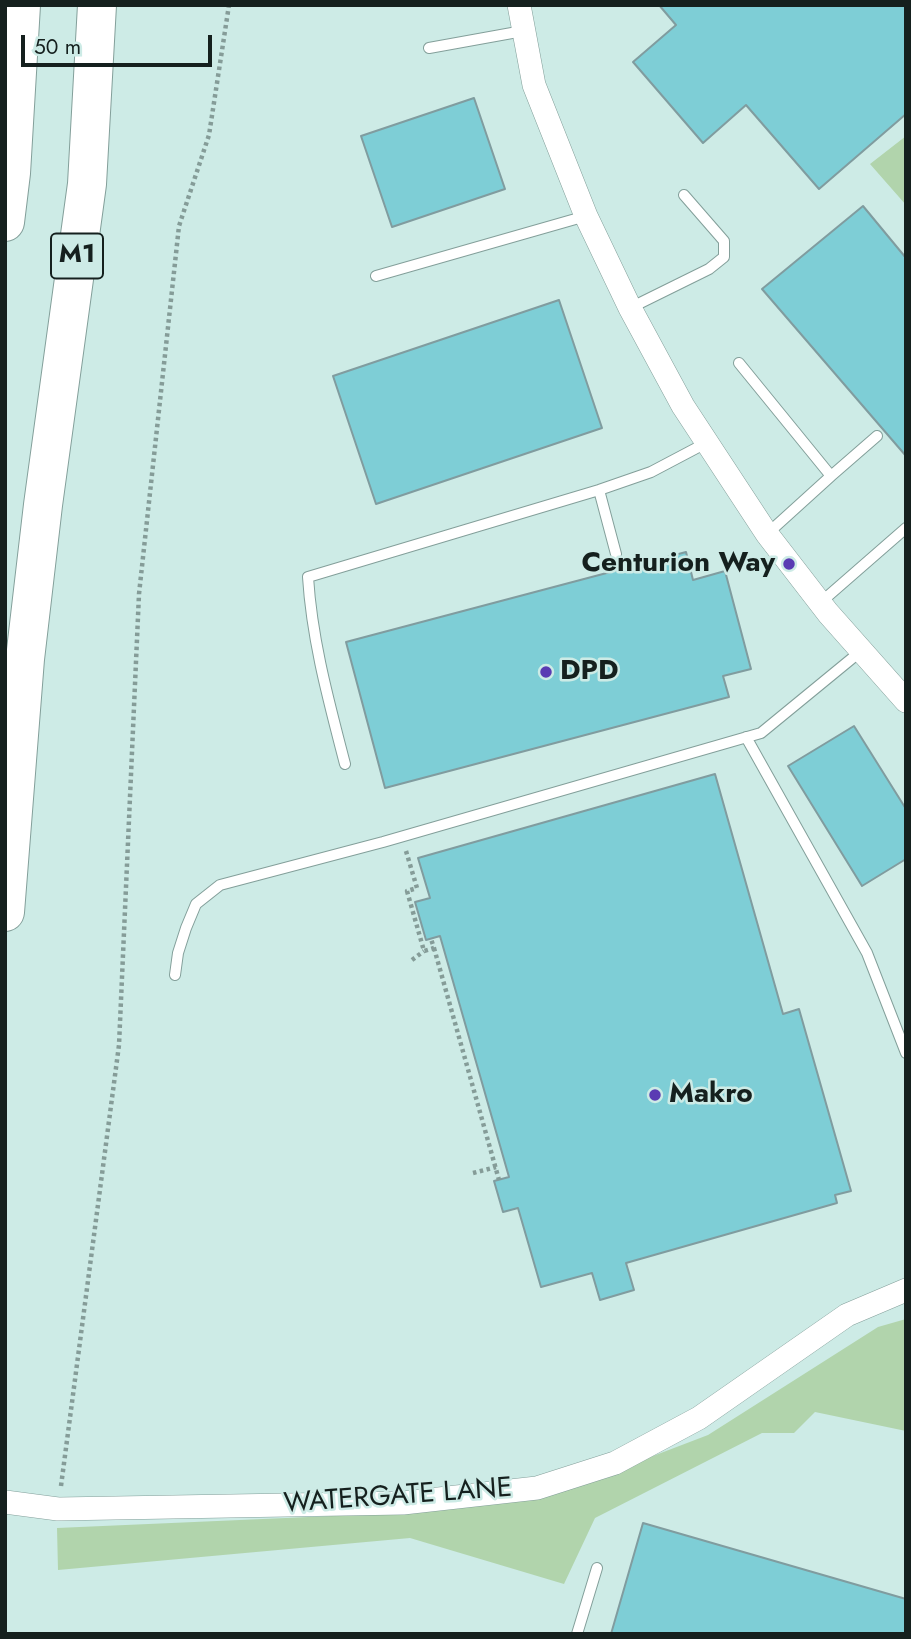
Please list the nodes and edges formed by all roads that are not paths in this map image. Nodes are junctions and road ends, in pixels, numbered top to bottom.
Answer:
1 (21, 5) edge
2 (97, 5) edge
3 (519, 5) edge
4 (523, 31) junction
5 (429, 48) dead end
6 (684, 195) dead end
7 (586, 216) junction
8 (5, 222) edge
9 (376, 276) dead end
10 (630, 308) junction
11 (739, 363) dead end
12 (877, 436) dead end
13 (706, 443) junction
14 (831, 476) junction
15 (599, 491) junction
16 (906, 528) edge
17 (766, 534) junction
18 (616, 554) dead end
19 (820, 603) junction
20 (861, 651) junction
21 (25, 659) junction
22 (906, 701) edge
23 (746, 737) junction
24 (345, 764) dead end
25 (5, 770) edge
26 (5, 912) edge
27 (175, 975) dead end
28 (906, 1053) edge
29 (906, 1290) edge
30 (5, 1502) edge
31 (597, 1568) dead end
32 (577, 1634) edge

1 - 8 highway
2 - 21 highway, M1
3 - 4 street
4 - 5 lane
4 - 7 street
6 - 10 lane
7 - 9 lane
7 - 10 street
10 - 13 street
11 - 14 lane
12 - 14 lane
13 - 15 lane
13 - 17 street
14 - 17 lane
15 - 18 lane
15 - 24 lane
16 - 19 lane
17 - 19 street
19 - 20 street
20 - 22 street
20 - 23 lane
21 - 25 highway, M1
21 - 26 highway
23 - 27 lane
23 - 28 lane
29 - 30 street, WATERGATE LANE
31 - 32 lane

